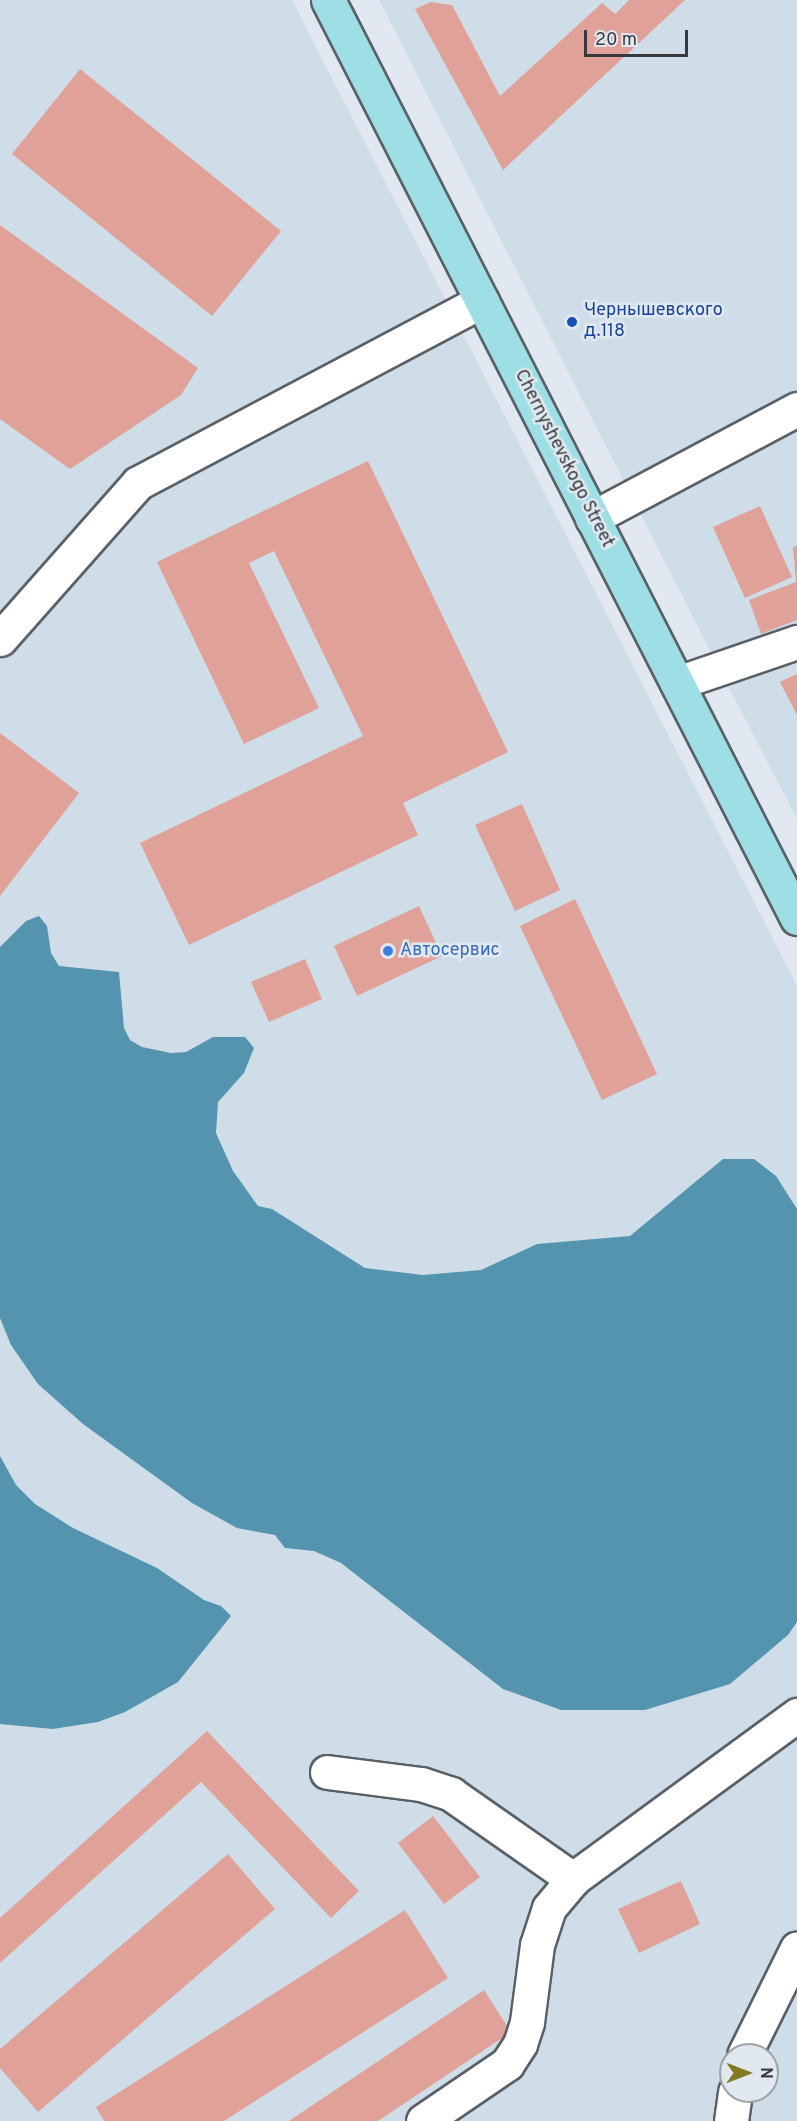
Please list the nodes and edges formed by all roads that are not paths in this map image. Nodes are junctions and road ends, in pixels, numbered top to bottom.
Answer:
1 (328, 0) edge
2 (482, 300) junction
3 (797, 409) edge
4 (592, 518) junction
5 (0, 639) edge
6 (797, 642) edge
7 (676, 682) junction
8 (797, 918) edge
9 (797, 1715) edge
10 (327, 1772) dead end
11 (573, 1880) junction
12 (797, 1948) edge
13 (750, 2043) edge
14 (733, 2103) edge
15 (423, 2121) edge
16 (731, 2121) edge

1 - 2 main road, Chernyshevskogo Street
2 - 4 main road, Chernyshevskogo Street
2 - 5 lane
3 - 4 lane
4 - 7 main road, Chernyshevskogo Street
6 - 7 lane
7 - 8 main road, Chernyshevskogo Street
9 - 11 lane
10 - 11 lane
11 - 15 lane
12 - 13 lane
14 - 16 lane

